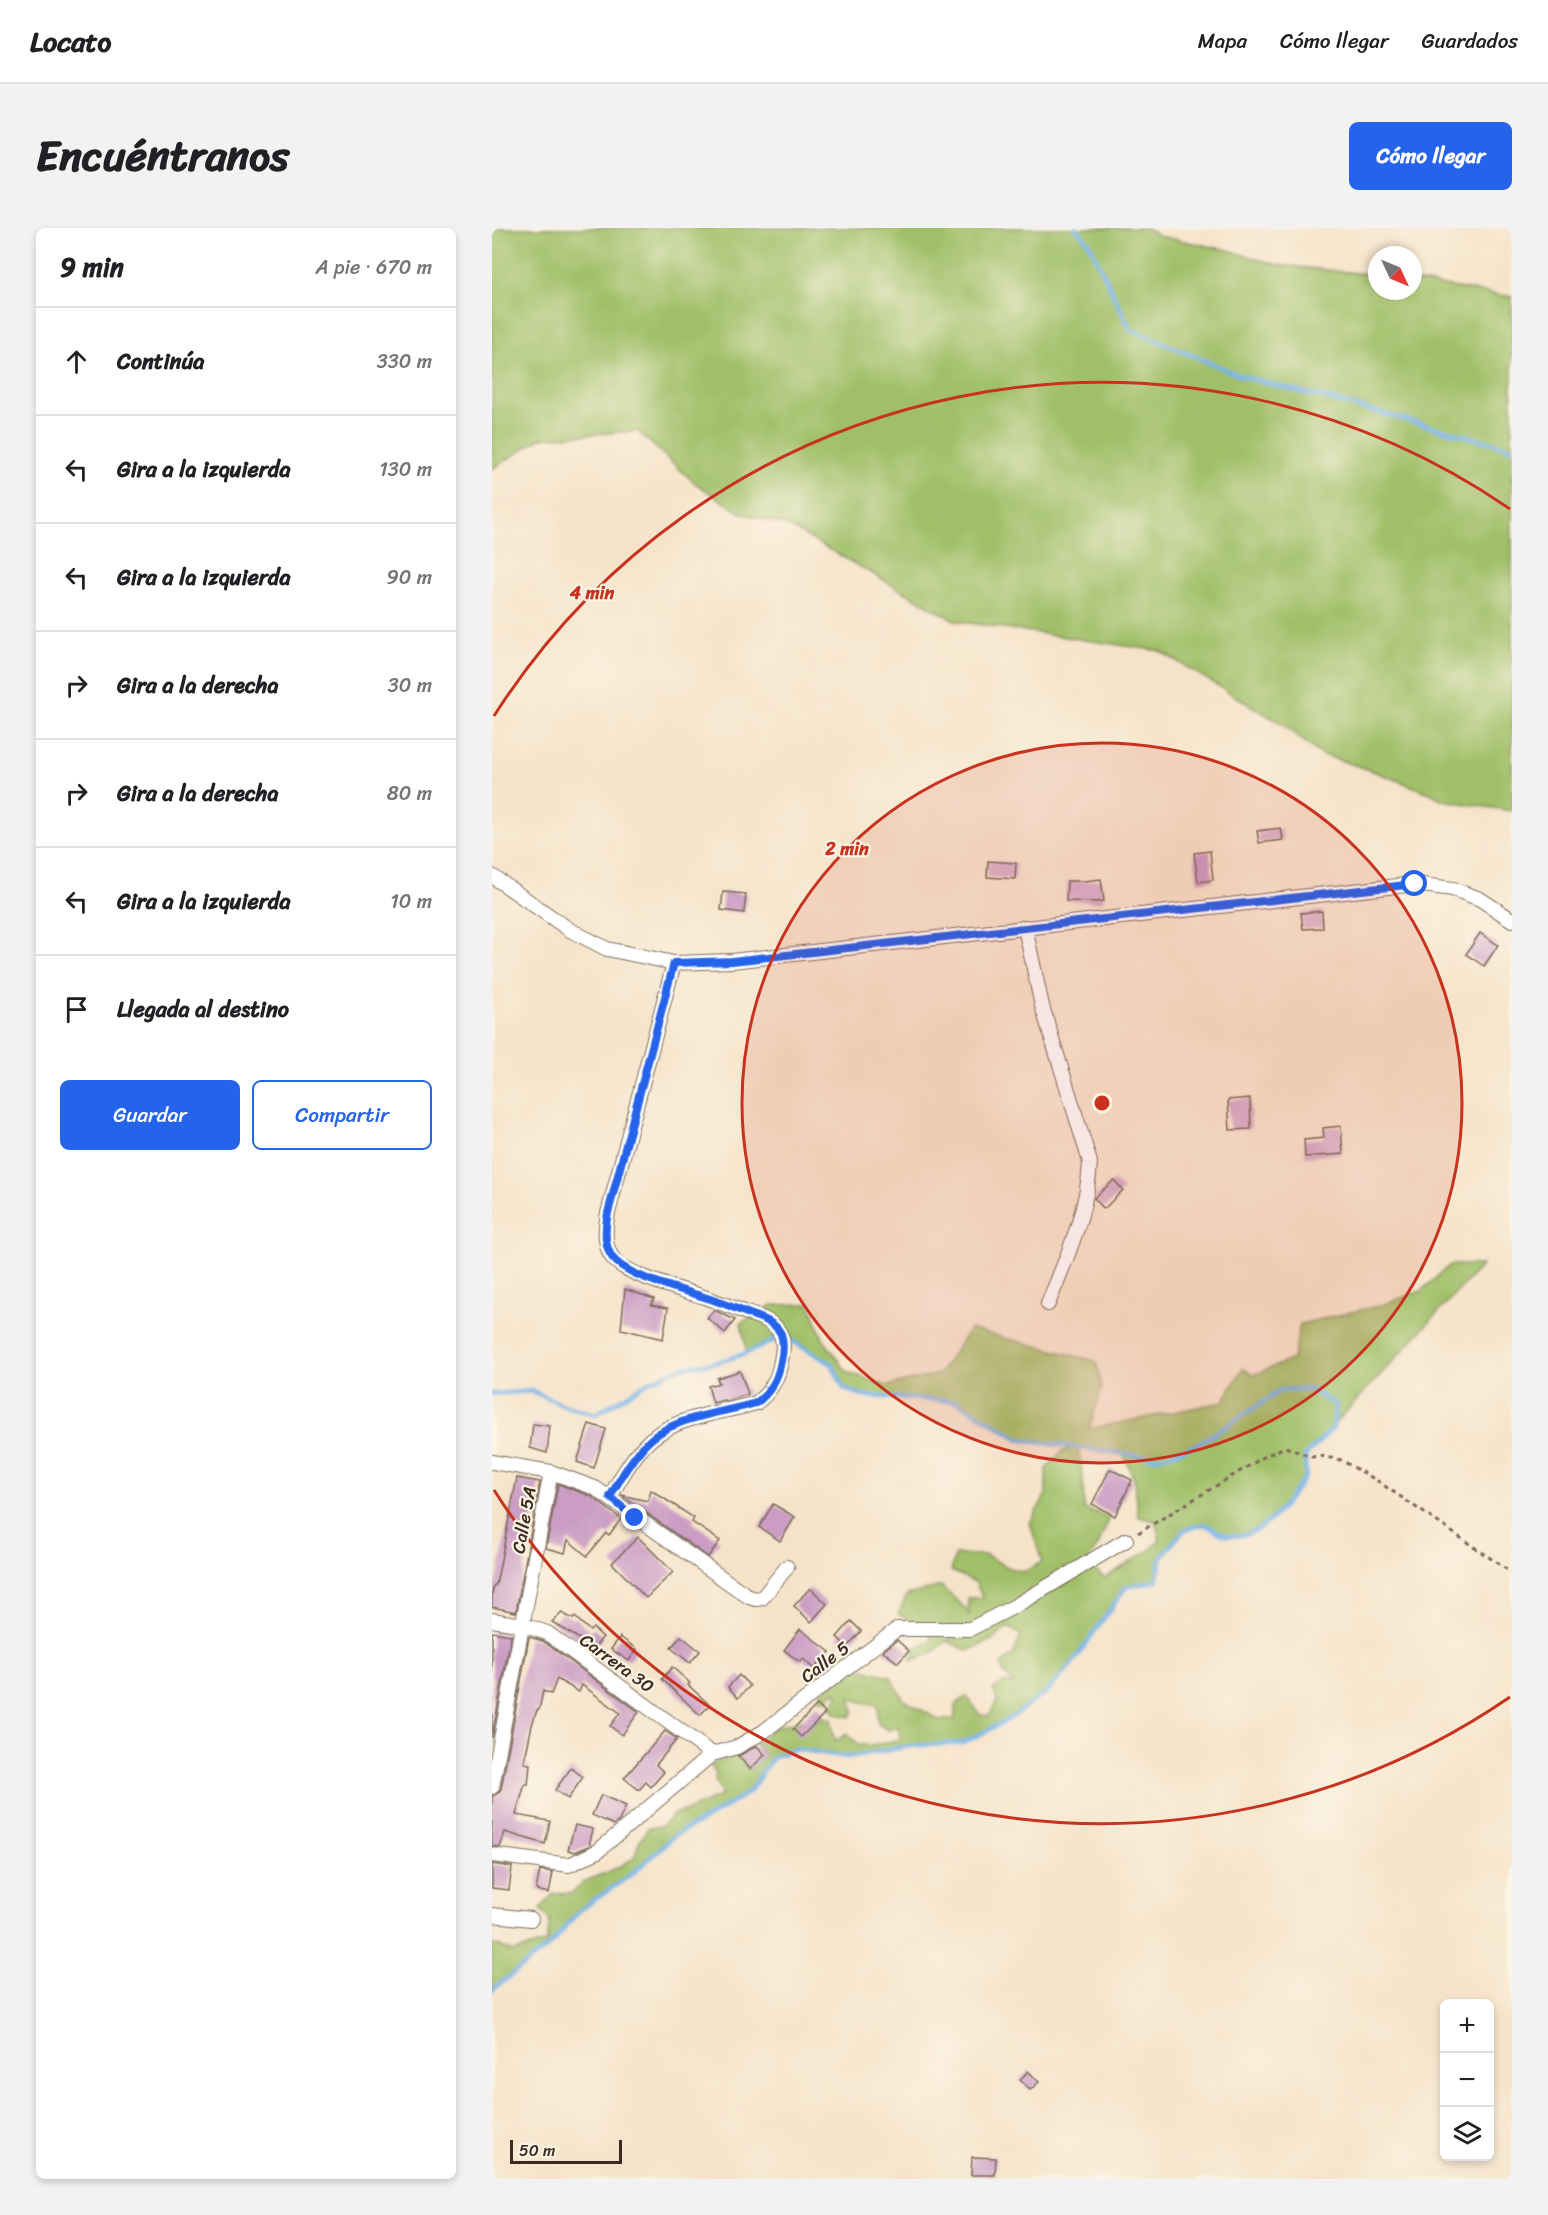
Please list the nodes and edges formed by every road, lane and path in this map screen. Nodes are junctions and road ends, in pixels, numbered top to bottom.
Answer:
1 (492, 876) edge
2 (1512, 920) edge
3 (1025, 927) junction
4 (674, 963) junction
5 (1048, 1304) dead end
6 (492, 1462) edge
7 (550, 1472) junction
8 (610, 1497) junction
9 (1126, 1540) joint
10 (788, 1567) dead end
11 (1512, 1574) edge
12 (492, 1620) edge
13 (523, 1624) junction
14 (712, 1754) junction
15 (492, 1787) edge
16 (492, 1856) edge
17 (492, 1915) edge
18 (531, 1919) dead end

1 - 4 street
2 - 3 street
3 - 4 street
3 - 5 street
4 - 8 street
6 - 7 street
7 - 8 street
7 - 13 street, Calle 5A
8 - 10 street
9 - 11 path
9 - 14 street, Calle 5
12 - 13 street, Carrera 30
13 - 14 street, Carrera 30
13 - 15 street, Calle 5A
14 - 16 street, Calle 5
17 - 18 street

